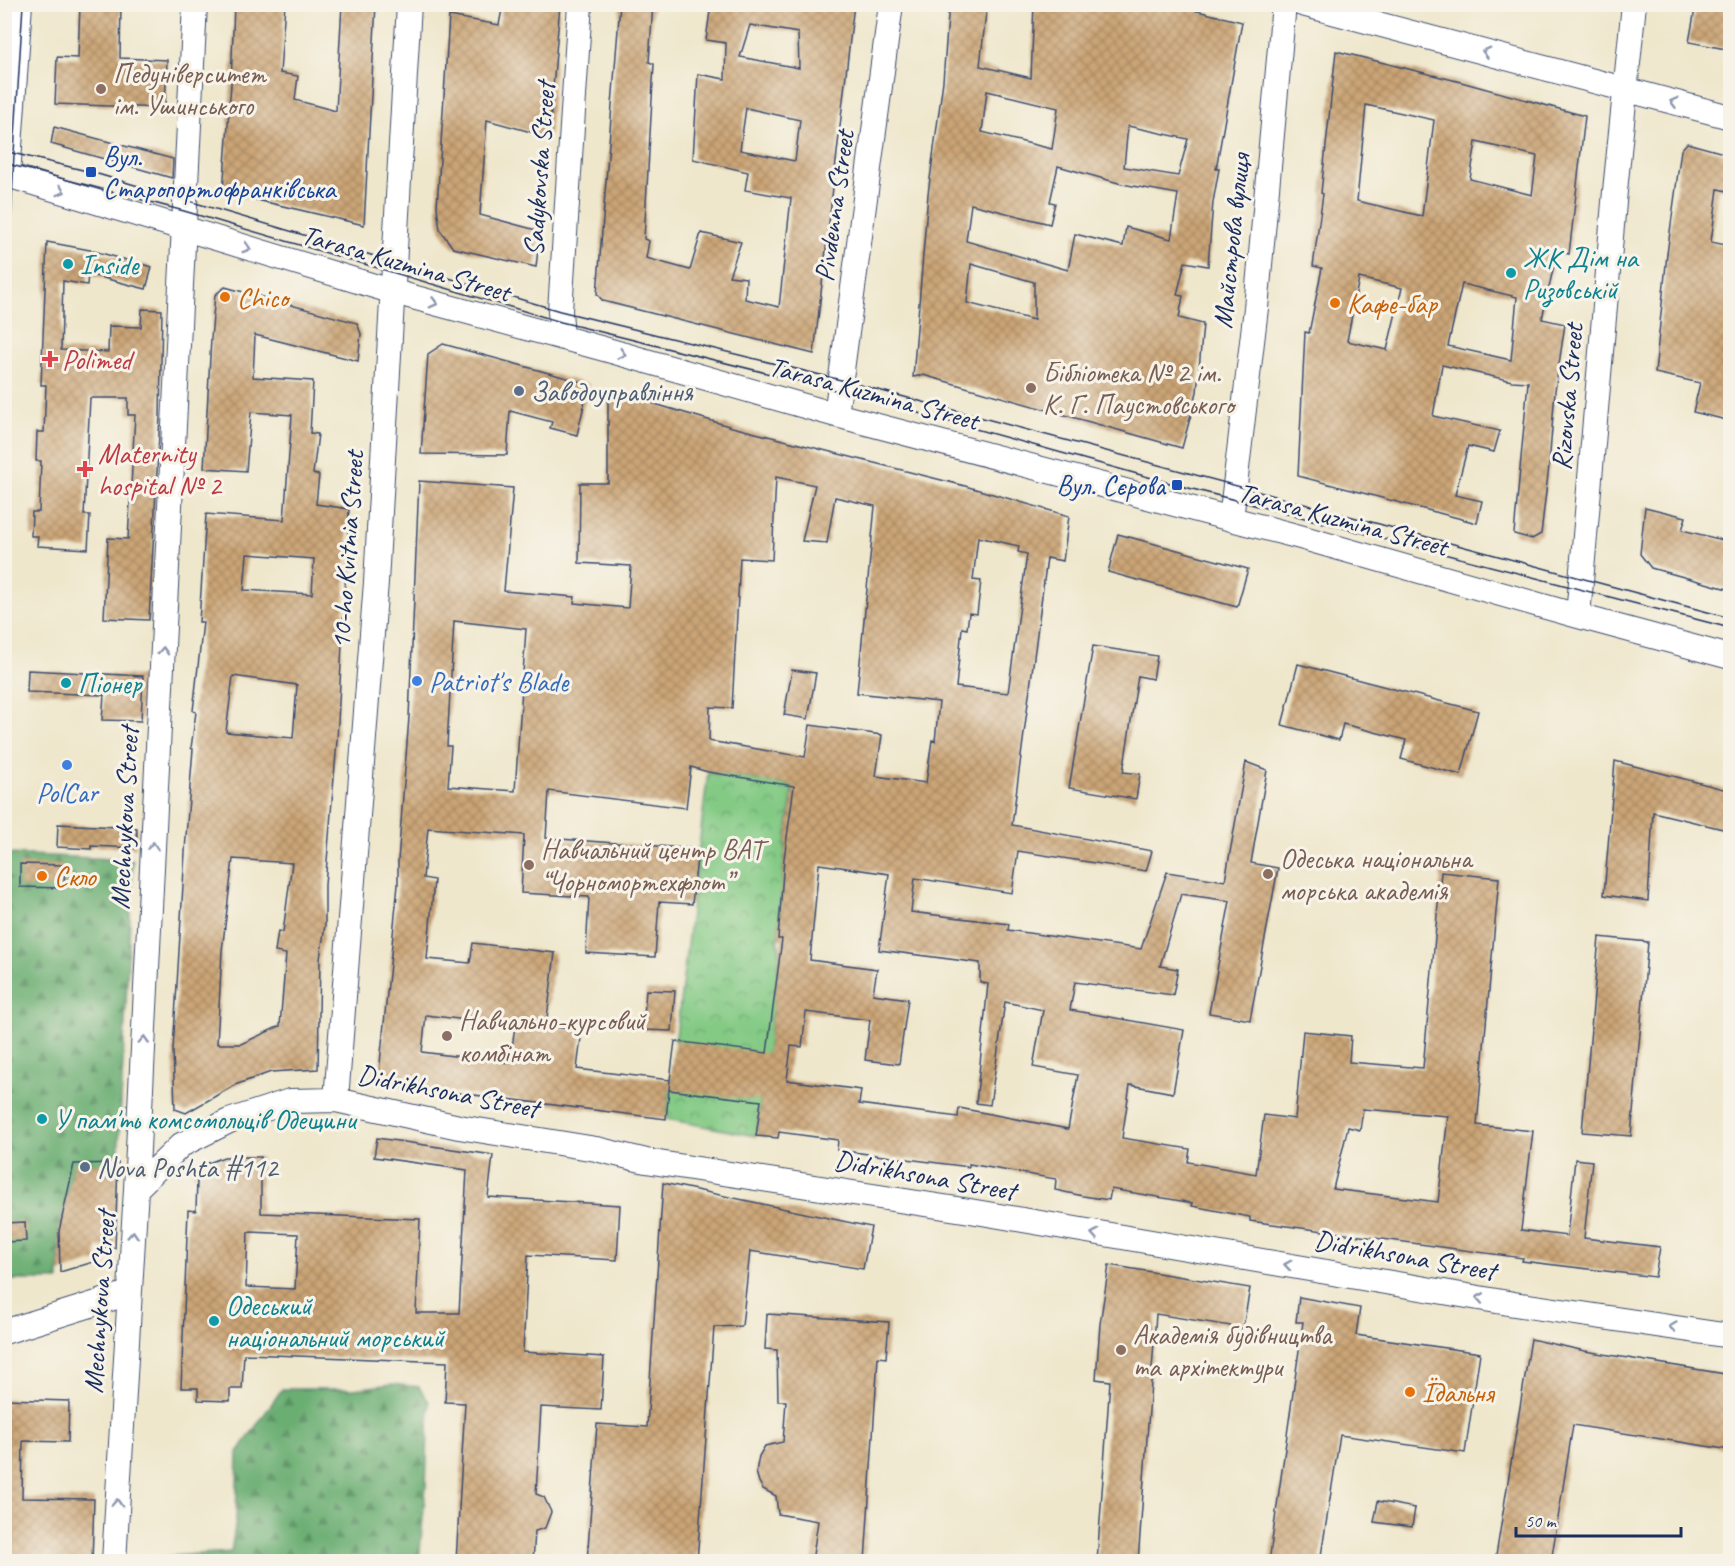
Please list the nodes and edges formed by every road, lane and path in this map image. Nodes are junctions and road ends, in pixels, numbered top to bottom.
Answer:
1 (16, 4) edge
2 (195, 4) edge
3 (409, 4) edge
4 (580, 4) edge
5 (891, 4) edge
6 (1284, 4) edge
7 (1302, 4) edge
8 (1634, 4) edge
9 (1626, 89) junction
10 (1731, 117) edge
11 (4, 175) edge
12 (183, 228) junction
13 (394, 292) junction
14 (562, 338) junction
15 (836, 415) junction
16 (1231, 519) junction
17 (1578, 616) junction
18 (1731, 657) edge
19 (336, 1100) junction
20 (136, 1189) junction
21 (129, 1293) junction
22 (4, 1332) edge
23 (1731, 1336) edge
24 (114, 1562) edge

1 - 11 main road
2 - 12 street, Mechnykova Street
3 - 13 street, 10-ho Kvitnia Street
4 - 14 street, Sadykovska Street
5 - 15 street, Pivdenna Street
6 - 16 street, Майстрова вулиця
9 -> 7 street
8 - 9 street, Rizovska Street
10 -> 9 street
9 - 17 street, Rizovska Street
11 -> 12 street, Tarasa Kuzmina Street
12 -> 13 street, Tarasa Kuzmina Street
20 -> 12 street, Mechnykova Street
13 -> 14 street, Tarasa Kuzmina Street
13 - 19 street, 10-ho Kvitnia Street
14 -> 15 street, Tarasa Kuzmina Street
15 - 16 street, Tarasa Kuzmina Street
16 - 17 street, Tarasa Kuzmina Street
17 - 18 street, Tarasa Kuzmina Street
19 - 20 street, Didrikhsona Street
23 -> 19 street, Didrikhsona Street
21 -> 20 street, Mechnykova Street
21 - 22 street
24 -> 21 street, Mechnykova Street

